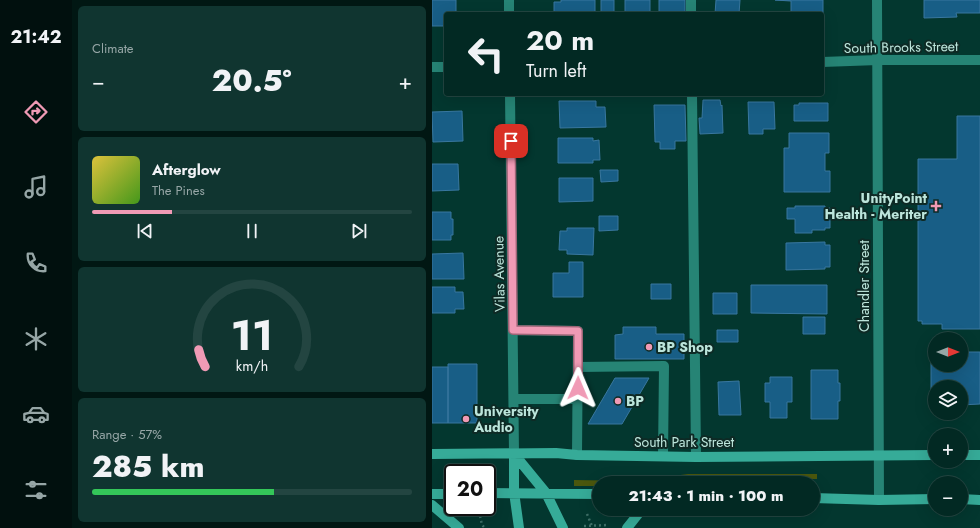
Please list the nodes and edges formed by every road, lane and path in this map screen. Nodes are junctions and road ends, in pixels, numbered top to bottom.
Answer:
1 (509, 0) edge
2 (691, 0) edge
3 (877, 0) edge
4 (509, 12) edge
5 (691, 12) edge
6 (878, 60) junction
7 (980, 60) edge
8 (824, 62) edge
9 (432, 67) edge
10 (444, 67) edge
11 (510, 96) edge
12 (692, 96) edge
13 (513, 330) junction
14 (578, 366) junction
15 (514, 398) junction
16 (578, 398) junction
17 (432, 454) edge
18 (514, 454) junction
19 (577, 455) junction
20 (879, 455) junction
21 (928, 455) edge
22 (968, 455) edge
23 (980, 455) edge
24 (663, 456) junction
25 (696, 457) junction
26 (514, 492) junction
27 (496, 493) edge
28 (546, 493) junction
29 (432, 494) edge
30 (444, 494) edge
31 (592, 494) edge
32 (820, 498) edge
33 (928, 499) edge
34 (968, 499) edge
35 (879, 500) junction
36 (980, 500) edge
37 (432, 505) edge
38 (587, 514) dead end
39 (480, 516) dead end
40 (637, 516) edge
41 (584, 526) dead end
42 (592, 526) junction
43 (609, 526) dead end
44 (459, 528) edge
45 (485, 528) edge
46 (519, 528) edge
47 (563, 528) edge
48 (627, 528) edge

1 - 4 street
2 - 5 street
3 - 6 street, Chandler Street
6 - 7 street, South Brooks Street
6 - 8 street, South Brooks Street
6 - 20 street, Chandler Street
9 - 10 street
11 - 13 street, Vilas Avenue
12 - 25 street
13 - 14 street
13 - 15 street, Vilas Avenue
14 - 16 street
14 - 24 street
15 - 16 street
15 - 18 street, Vilas Avenue
16 - 19 street
17 - 18 main road, South Park Street
18 - 19 main road, South Park Street
18 - 26 main road
18 - 28 main road
19 - 24 main road, South Park Street
20 - 21 main road, South Park Street
20 - 25 main road, South Park Street
20 - 35 street, Chandler Street
22 - 23 main road
24 - 25 main road, South Park Street
26 - 27 main road
26 - 28 main road
26 - 46 main road
28 - 31 main road
28 - 47 main road
29 - 30 main road
32 - 35 main road
33 - 35 main road
34 - 36 main road
37 - 44 main road
38 - 42 path
39 - 45 path
40 - 48 main road
41 - 42 path
42 - 43 path

